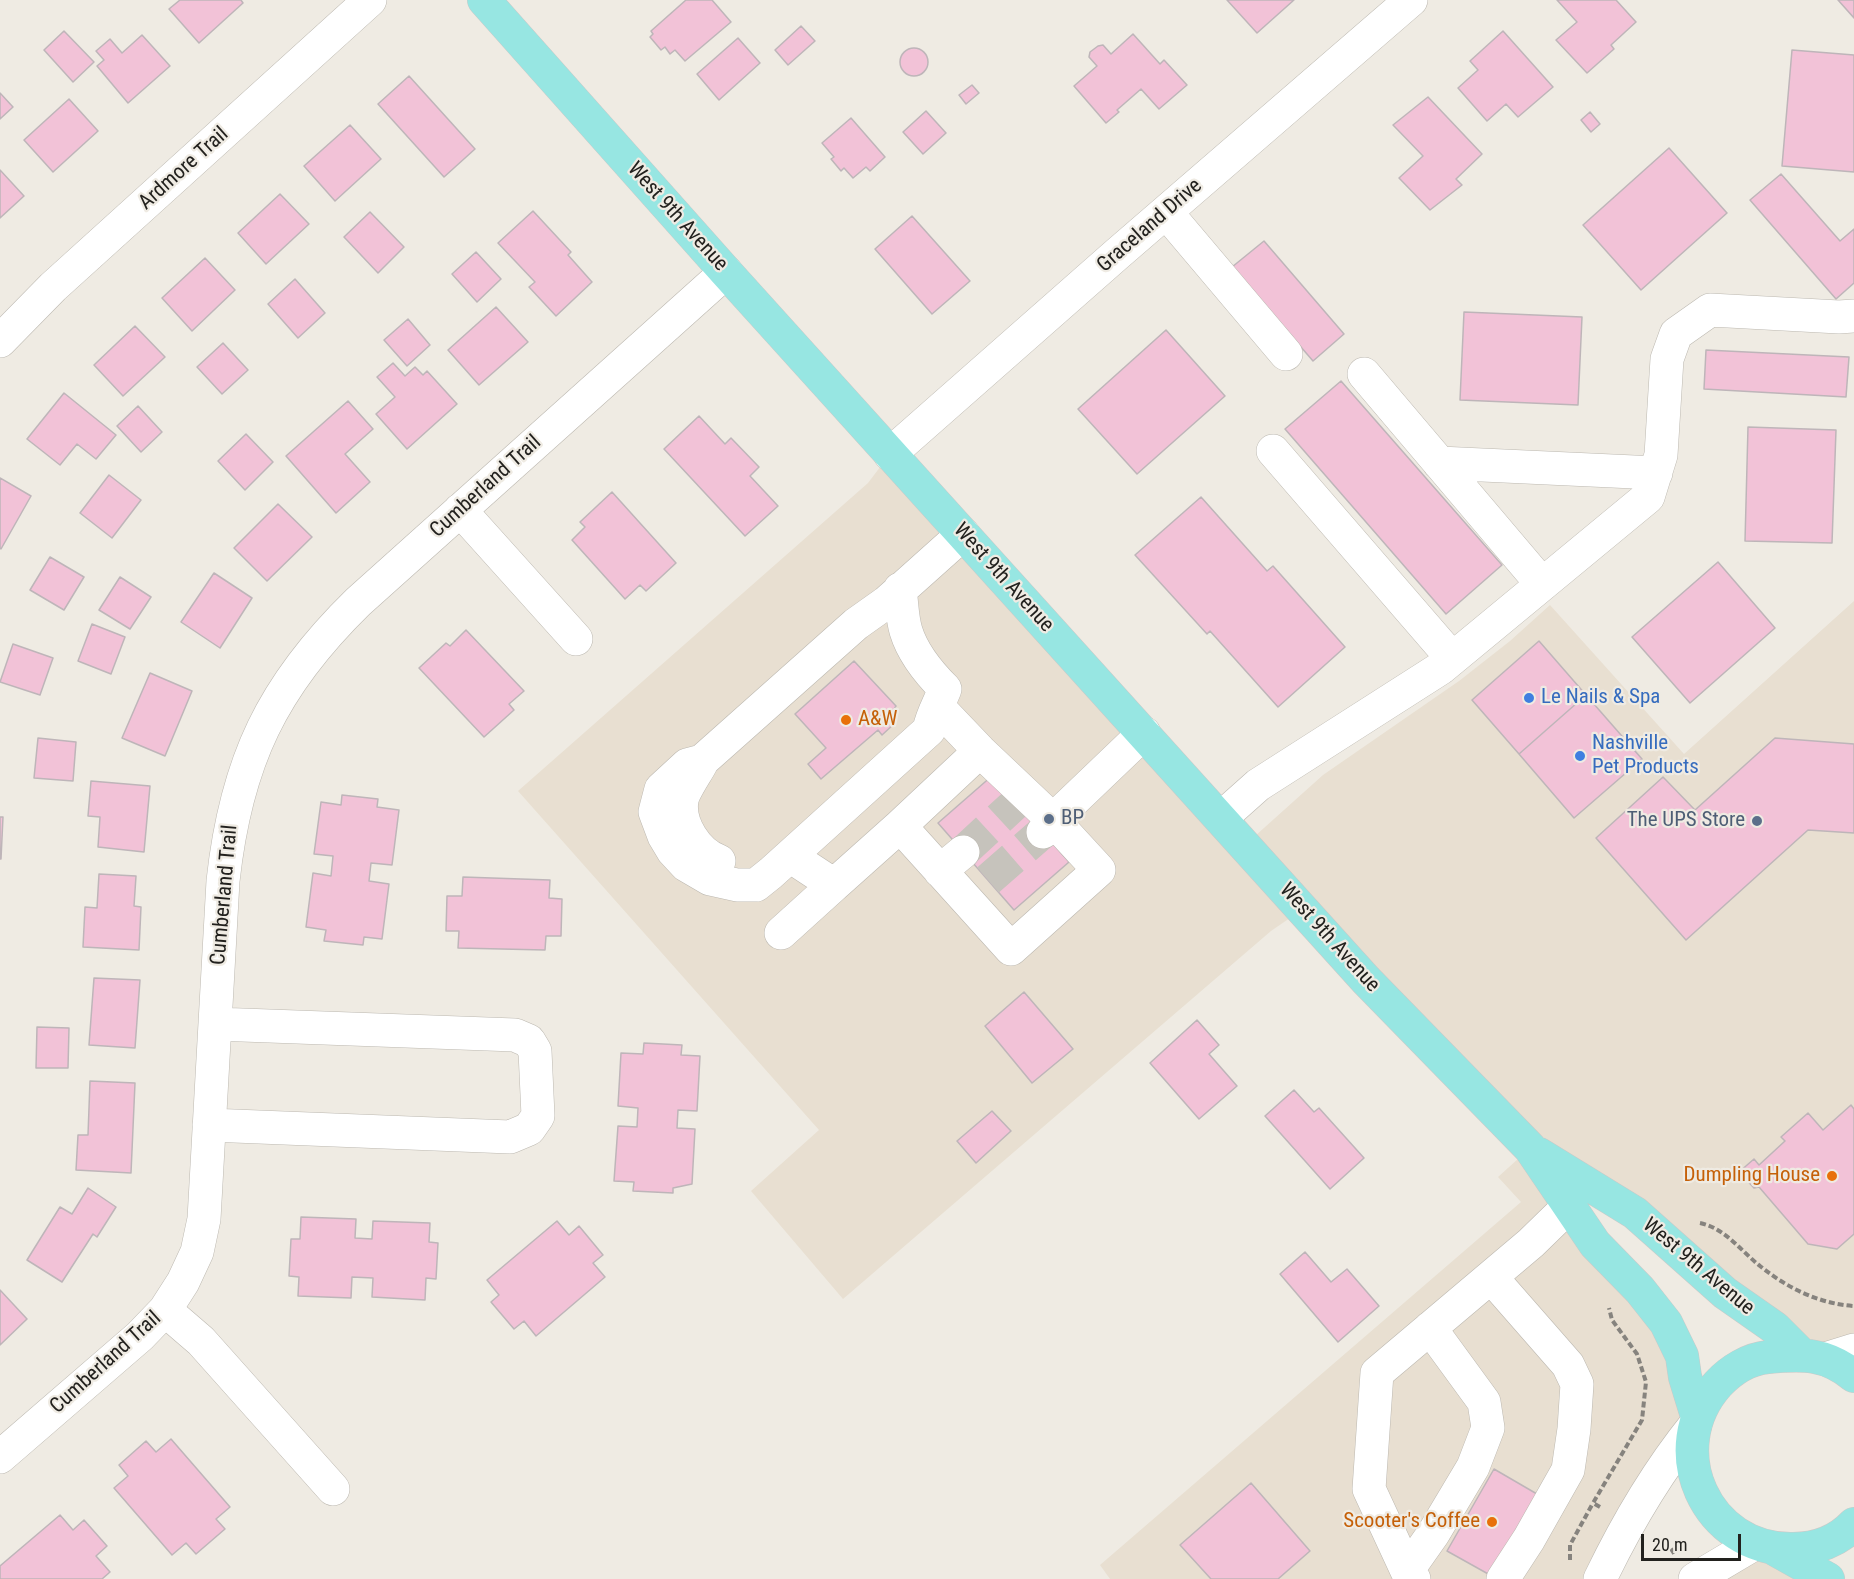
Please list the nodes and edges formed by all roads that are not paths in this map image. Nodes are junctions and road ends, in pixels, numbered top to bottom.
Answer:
1 (370, 0) edge
2 (484, 0) edge
3 (1411, 0) edge
4 (1166, 212) junction
5 (726, 272) junction
6 (1854, 316) edge
7 (0, 341) edge
8 (1286, 354) dead end
9 (1364, 374) dead end
10 (1273, 451) dead end
11 (890, 454) junction
12 (1439, 463) junction
13 (1656, 473) junction
14 (460, 510) junction
15 (963, 534) junction
16 (1542, 584) junction
17 (900, 589) junction
18 (576, 639) dead end
19 (1452, 658) junction
20 (935, 711) junction
21 (1144, 733) junction
22 (980, 752) junction
23 (702, 761) junction
24 (1221, 818) junction
25 (900, 826) junction
26 (1048, 826) junction
27 (790, 856) junction
28 (834, 885) junction
29 (781, 933) dead end
30 (215, 1024) junction
31 (209, 1125) junction
32 (1530, 1148) junction
33 (1569, 1206) junction
34 (1491, 1277) junction
35 (165, 1310) junction
36 (1430, 1328) junction
37 (1827, 1354) edge
38 (1854, 1376) edge
39 (1696, 1421) junction
40 (0, 1457) edge
41 (333, 1489) dead end
42 (1854, 1524) edge
43 (1765, 1547) junction
44 (1411, 1575) edge
45 (1503, 1579) edge
46 (1600, 1579) edge
47 (1695, 1579) edge
48 (1828, 1579) edge

1 - 7 street, Ardmore Trail
2 - 5 main road, West 9th Avenue
3 - 4 street, Graceland Drive
4 - 8 street
4 - 11 street, Graceland Drive
5 - 11 main road, West 9th Avenue
5 - 14 street, Cumberland Trail
6 - 13 street
9 - 12 street
10 - 19 street
11 - 15 main road, West 9th Avenue
12 - 13 street
12 - 16 street
13 - 16 street
14 - 18 street
14 - 30 street, Cumberland Trail
15 - 17 street
15 - 21 main road, West 9th Avenue
16 - 19 street
17 - 20 street
17 - 23 street
19 - 24 street
20 - 22 street
20 - 23 street
20 - 27 street
21 - 24 main road, West 9th Avenue
21 - 26 street
22 - 25 street
22 - 26 street
23 - 27 street
24 - 32 main road, West 9th Avenue
25 - 26 street
25 - 28 street
27 - 28 street
28 - 29 street
30 - 31 street, Cumberland Trail
30 - 31 street
31 - 35 street, Cumberland Trail
32 - 33 main road, West 9th Avenue
32 - 37 main road, West 9th Avenue
33 - 34 street
33 - 39 main road, West 9th Avenue
34 - 36 street
34 - 45 street
35 - 40 street, Cumberland Trail
35 - 41 street
36 - 44 street
36 - 44 street
37 - 38 main road, West 9th Avenue
37 - 39 main road
39 - 43 main road
39 - 46 street
42 - 43 main road
43 - 47 street
43 - 48 main road

